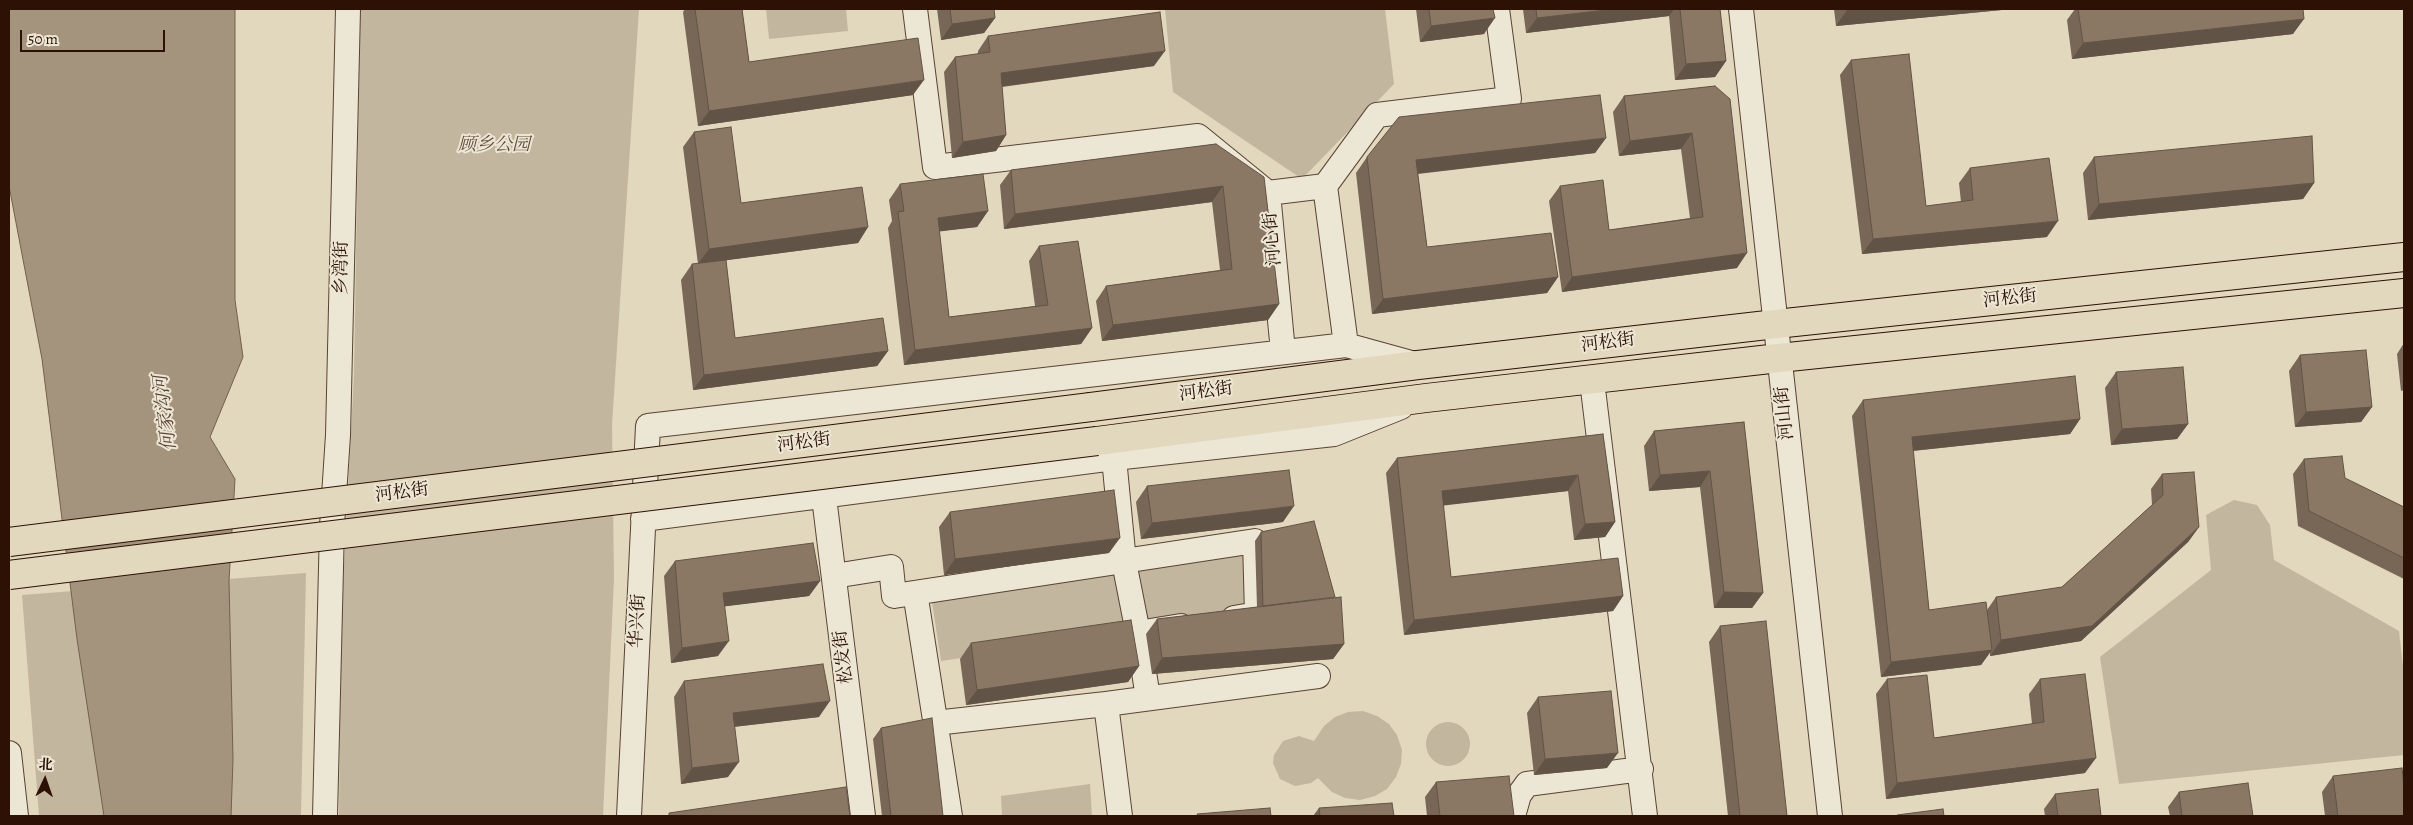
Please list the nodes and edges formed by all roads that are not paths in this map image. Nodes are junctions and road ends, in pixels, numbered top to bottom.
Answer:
1 (348, 9) edge
2 (915, 9) edge
3 (1498, 9) edge
4 (1741, 9) edge
5 (1325, 186) junction
6 (1268, 194) junction
7 (2404, 257) edge
8 (2404, 293) edge
9 (1776, 324) junction
10 (1346, 345) junction
11 (1283, 352) junction
12 (1779, 358) junction
13 (1418, 365) junction
14 (1592, 381) junction
15 (1105, 449) junction
16 (824, 497) junction
17 (643, 519) junction
18 (9, 542) edge
19 (1124, 562) junction
20 (9, 575) edge
21 (834, 576) junction
22 (917, 606) dead end
23 (1138, 632) junction
24 (1318, 676) dead end
25 (1148, 698) junction
26 (1106, 704) junction
27 (935, 722) junction
28 (9, 753) edge
29 (1641, 768) junction
30 (16, 816) edge
31 (325, 816) edge
32 (629, 816) edge
33 (863, 816) edge
34 (950, 816) edge
35 (1120, 816) edge
36 (1513, 816) edge
37 (1646, 816) edge
38 (1830, 816) edge

1 - 31 street, 乡湾街
2 - 6 street
3 - 5 street
4 - 9 street, 河山街
5 - 6 street, 河心街
5 - 10 street
6 - 11 street, 河心街
7 - 9 main road, 河松街
8 - 12 main road, 河松街
9 - 12 street, 河山街
9 - 13 main road, 河松街
10 - 11 street
10 - 13 street
11 - 17 street, 华兴街
12 - 14 main road, 河松街
12 - 38 street, 河山街
13 - 18 main road, 河松街, bridge
14 - 15 main road, 河松街
14 - 29 street
15 - 16 street
15 - 19 street
15 - 20 main road, 河松街, bridge
16 - 17 street
16 - 21 street, 松发街
17 - 32 street, 华兴街
19 - 21 street
19 - 23 street
19 - 23 street
21 - 33 street, 松发街
22 - 27 street
23 - 25 street
24 - 25 street
25 - 26 street
26 - 27 street
26 - 35 street
27 - 34 street
28 - 30 street
29 - 36 street
29 - 37 street

